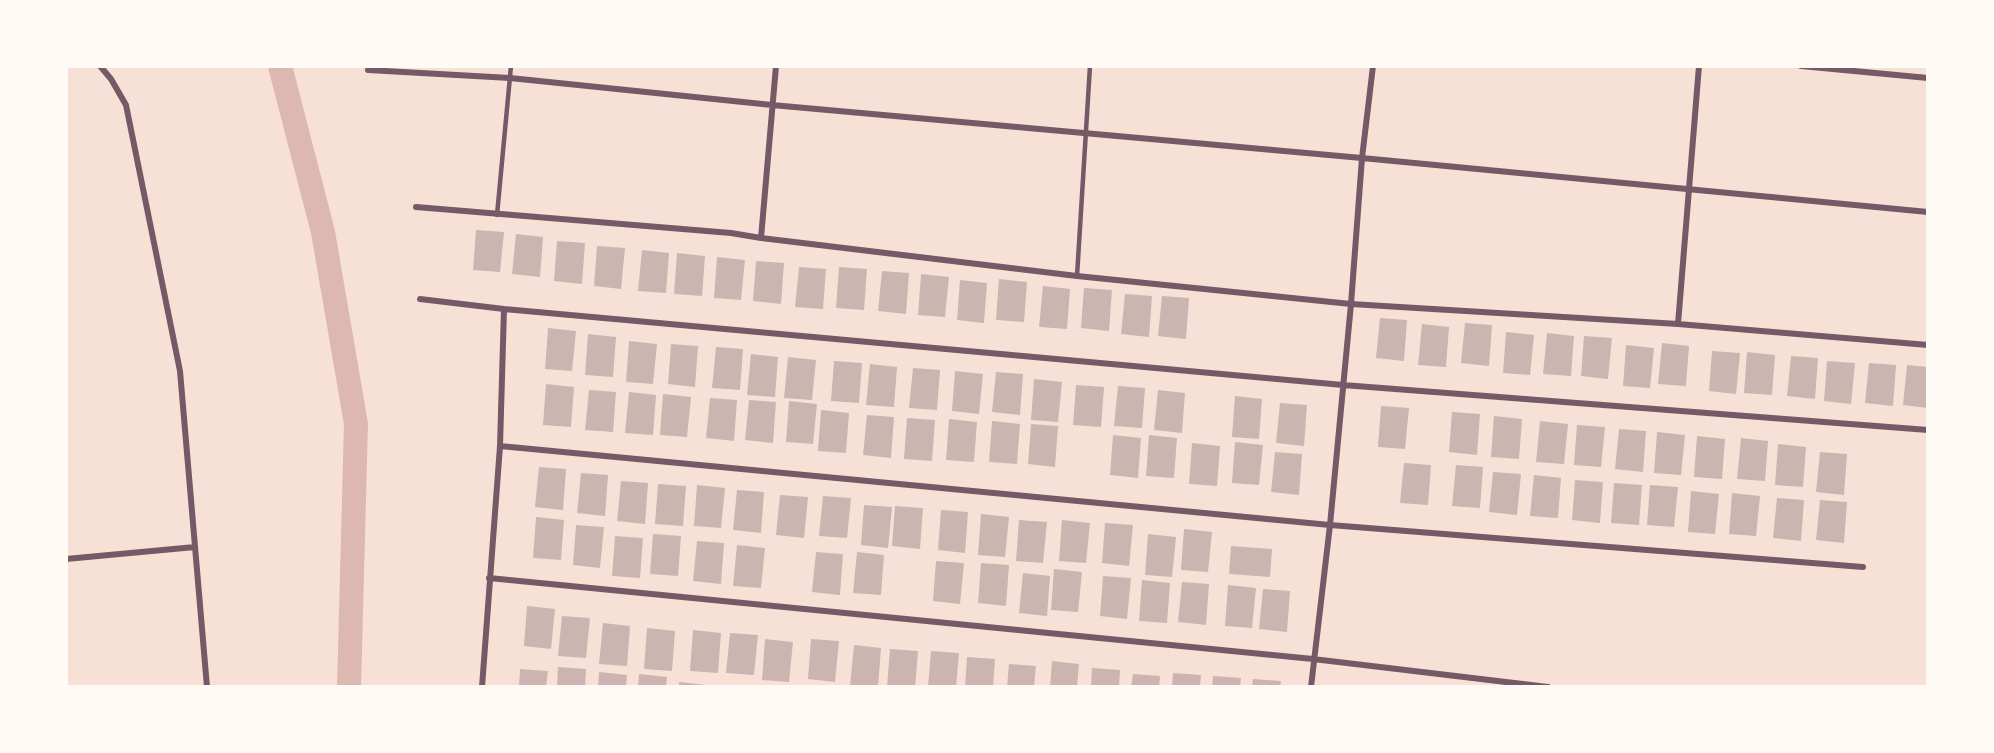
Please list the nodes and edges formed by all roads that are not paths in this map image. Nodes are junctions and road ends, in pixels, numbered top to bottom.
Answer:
1 (100, 66) edge
2 (511, 66) edge
3 (777, 66) edge
4 (1090, 66) edge
5 (1373, 66) edge
6 (1699, 66) edge
7 (1801, 66) edge
8 (368, 70) dead end
9 (510, 78) junction
10 (1928, 78) edge
11 (772, 105) junction
12 (1086, 133) junction
13 (1362, 158) junction
14 (1689, 190) junction
15 (416, 207) dead end
16 (1928, 212) edge
17 (497, 215) junction
18 (761, 238) junction
19 (1077, 276) junction
20 (420, 299) dead end
21 (1352, 304) junction
22 (504, 309) junction
23 (1678, 324) junction
24 (1928, 345) edge
25 (1343, 385) junction
26 (1928, 430) edge
27 (500, 446) junction
28 (1330, 525) junction
29 (195, 547) junction
30 (66, 559) edge
31 (1863, 567) dead end
32 (489, 578) junction
33 (1313, 659) junction
34 (207, 687) edge
35 (482, 687) edge
36 (1311, 687) edge
37 (1548, 687) edge

1 - 29 street
2 - 9 lane
3 - 11 street
4 - 12 lane
5 - 13 street
6 - 14 street
7 - 10 street
8 - 9 street
9 - 11 street
9 - 17 lane
11 - 12 street
11 - 18 street
12 - 13 street
12 - 19 lane
13 - 14 street
13 - 21 street
14 - 16 street
14 - 23 street
15 - 17 street
17 - 18 street
18 - 19 street
19 - 21 street
20 - 22 street
21 - 23 street
21 - 25 street
22 - 25 street
22 - 27 street
23 - 24 street
25 - 26 street
25 - 28 street
27 - 28 street
27 - 32 street
28 - 31 street
28 - 33 street
29 - 30 street
29 - 34 street
32 - 33 street
32 - 35 street
33 - 36 street
33 - 37 street

